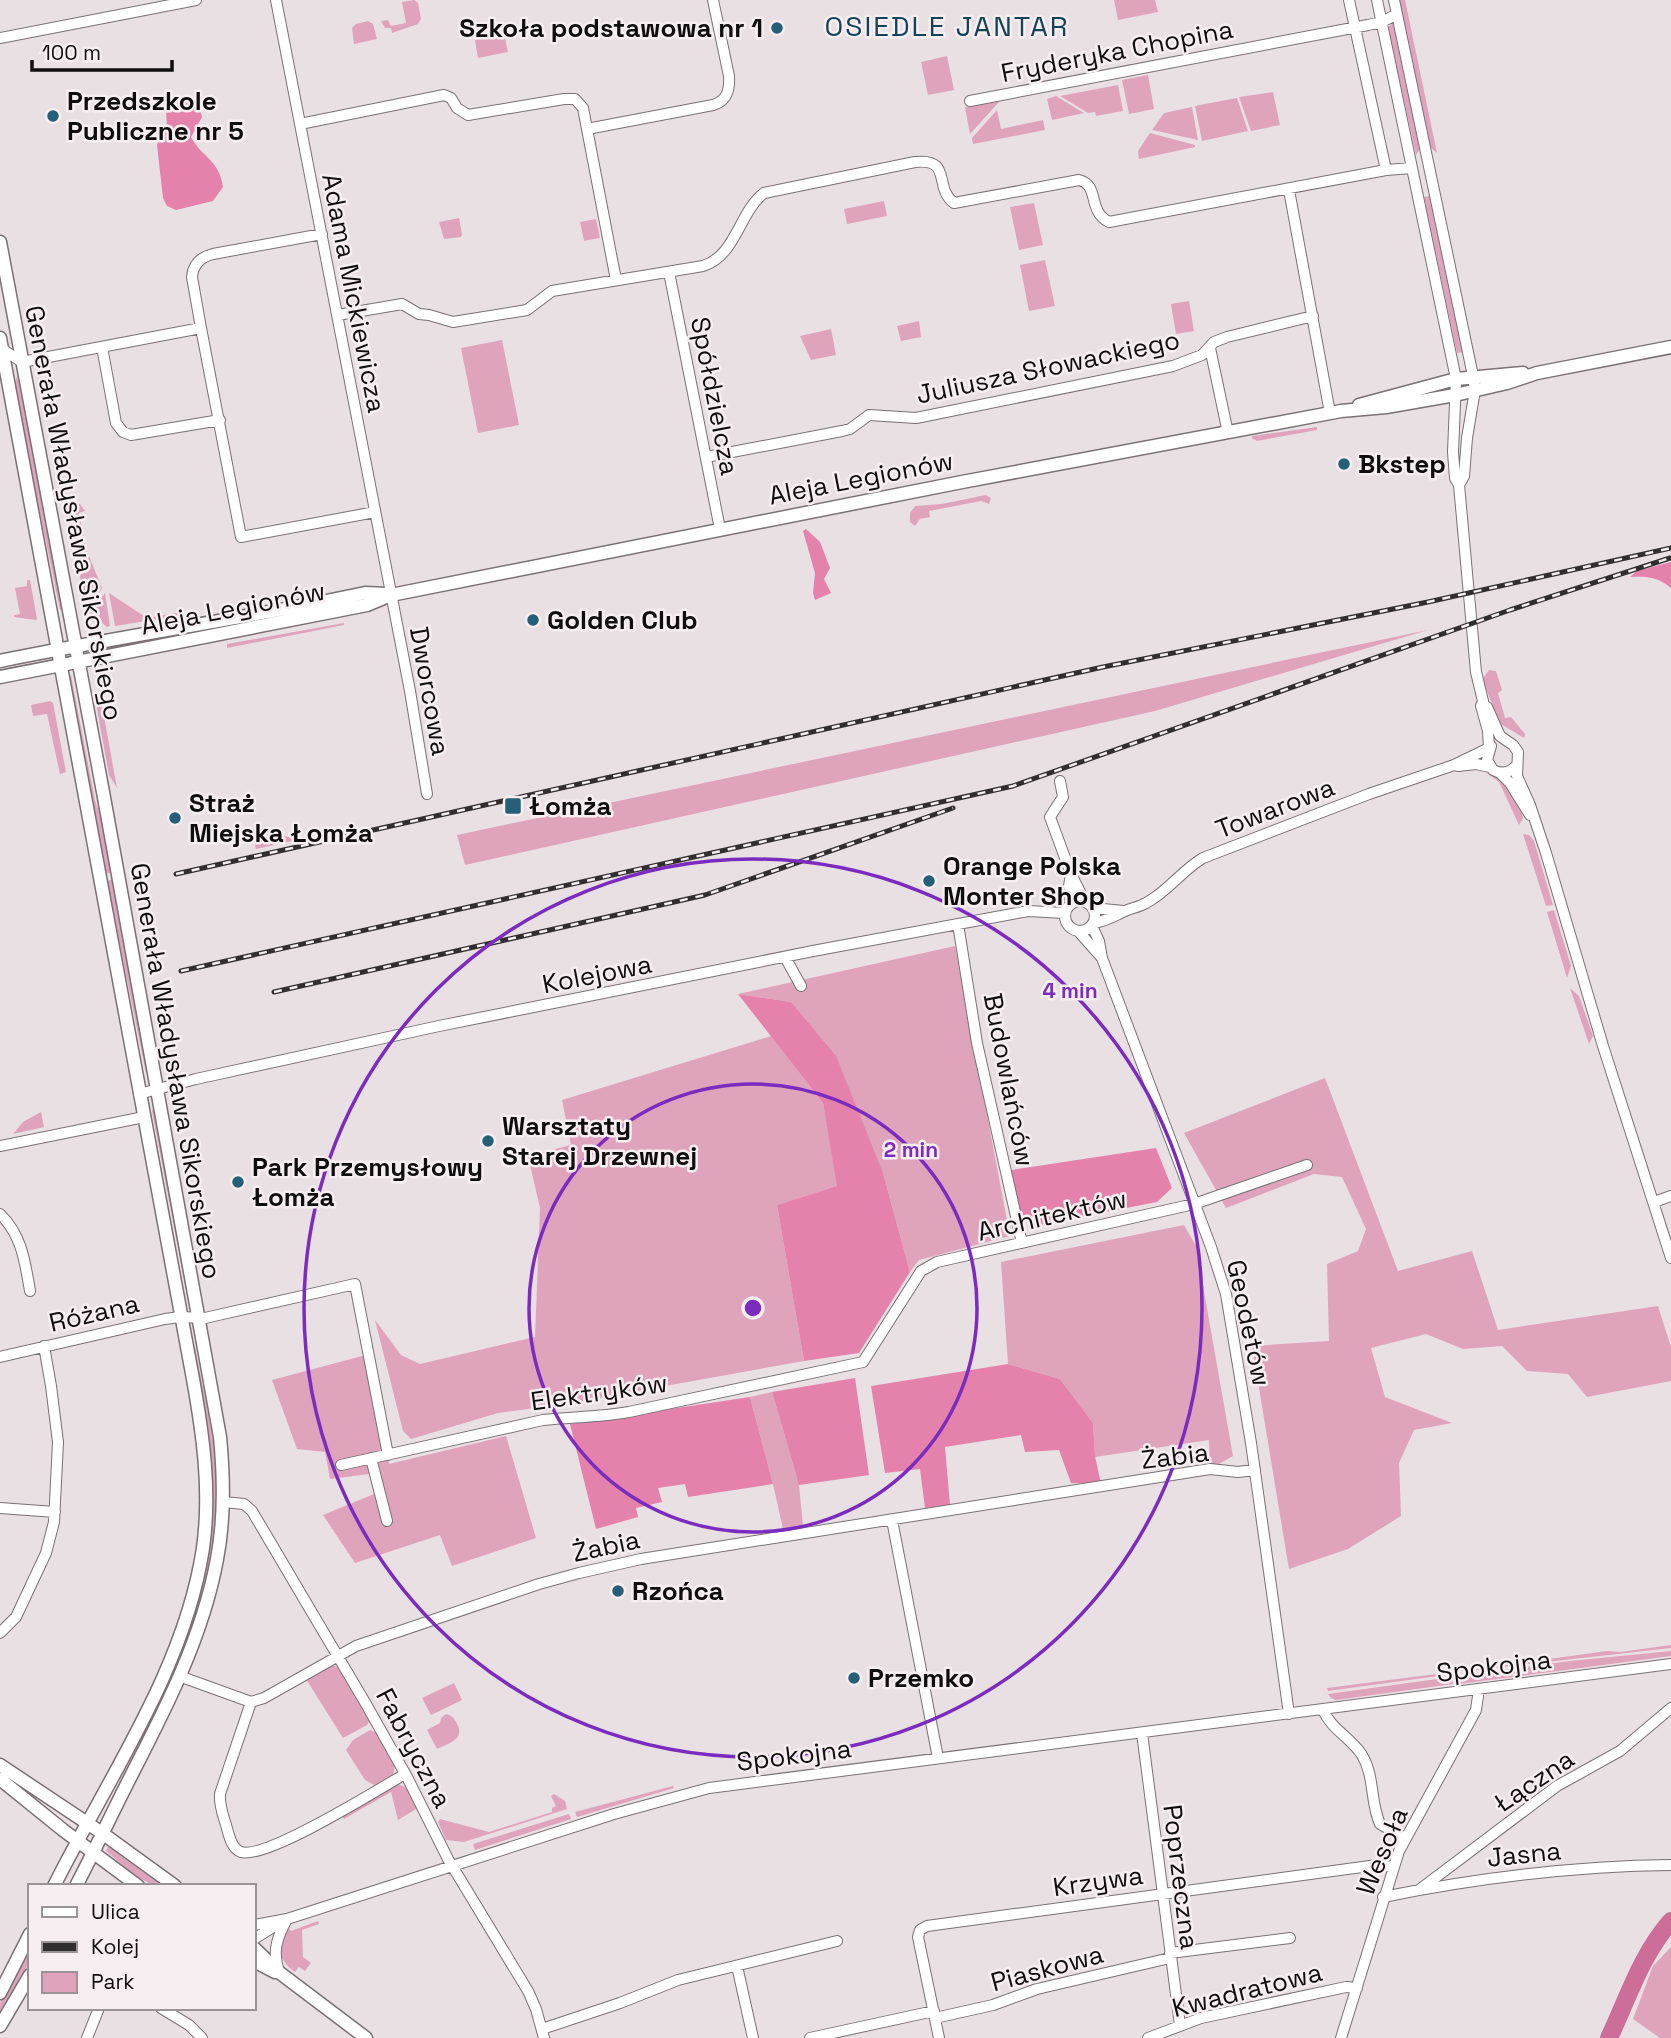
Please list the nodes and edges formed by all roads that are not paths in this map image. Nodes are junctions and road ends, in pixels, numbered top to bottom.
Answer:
1 (195, 0) edge
2 (276, 0) edge
3 (713, 0) edge
4 (1349, 0) edge
5 (1377, 0) edge
6 (1394, 0) edge
7 (1397, 14) junction
8 (1382, 22) junction
9 (1355, 27) junction
10 (0, 38) edge
11 (970, 101) dead end
12 (300, 124) junction
13 (587, 129) junction
14 (1412, 168) junction
15 (1386, 170) junction
16 (1289, 190) junction
17 (322, 234) junction
18 (0, 242) edge
19 (669, 272) junction
20 (616, 280) junction
21 (338, 316) junction
22 (1313, 316) junction
23 (201, 328) junction
24 (1, 344) edge
25 (102, 346) junction
26 (1671, 347) edge
27 (1210, 348) junction
28 (22, 362) junction
29 (1537, 373) junction
30 (1473, 376) junction
31 (1457, 379) junction
32 (9, 383) junction
33 (1475, 390) junction
34 (1455, 395) junction
35 (1335, 412) junction
36 (220, 420) junction
37 (1228, 433) junction
38 (706, 457) junction
39 (1459, 485) junction
40 (375, 512) junction
41 (720, 529) junction
42 (391, 594) junction
43 (76, 646) junction
44 (58, 650) junction
45 (0, 661) edge
46 (79, 662) junction
47 (62, 666) junction
48 (0, 677) edge
49 (1483, 701) junction
50 (1505, 741) junction
51 (1489, 748) junction
52 (1517, 764) junction
53 (1454, 765) junction
54 (1495, 770) junction
55 (1060, 781) dead end
56 (427, 794) dead end
57 (1533, 818) junction
58 (1070, 874) junction
59 (1089, 905) junction
60 (1068, 909) junction
61 (1124, 911) junction
62 (958, 924) junction
63 (1093, 924) junction
64 (1079, 932) junction
65 (785, 957) junction
66 (1102, 958) junction
67 (801, 986) dead end
68 (156, 1090) junction
69 (139, 1094) junction
70 (144, 1117) junction
71 (0, 1146) edge
72 (1307, 1166) dead end
73 (1671, 1196) edge
74 (1654, 1202) junction
75 (1194, 1204) junction
76 (0, 1214) edge
77 (1022, 1243) junction
78 (1671, 1258) edge
79 (30, 1291) dead end
80 (180, 1317) junction
81 (198, 1319) junction
82 (44, 1346) junction
83 (0, 1357) edge
84 (863, 1362) joint
85 (388, 1455) junction
86 (371, 1458) junction
87 (341, 1465) dead end
88 (1255, 1470) junction
89 (224, 1502) junction
90 (0, 1508) edge
91 (55, 1513) junction
92 (892, 1520) junction
93 (387, 1521) dead end
94 (0, 1633) edge
95 (338, 1654) junction
96 (1671, 1664) edge
97 (179, 1676) junction
98 (1479, 1689) junction
99 (251, 1702) junction
100 (1671, 1708) edge
101 (1323, 1710) junction
102 (1289, 1714) junction
103 (1142, 1733) junction
104 (938, 1758) junction
105 (0, 1765) edge
106 (405, 1774) junction
107 (0, 1779) edge
108 (86, 1822) junction
109 (102, 1833) junction
110 (1405, 1838) junction
111 (78, 1841) junction
112 (92, 1853) junction
113 (453, 1865) junction
114 (1671, 1865) edge
115 (1393, 1867) junction
116 (55, 1884) edge
117 (77, 1884) edge
118 (135, 1884) edge
119 (171, 1884) edge
120 (1419, 1889) junction
121 (1163, 1894) junction
122 (1383, 1896) junction
123 (287, 1919) junction
124 (256, 1924) edge
125 (28, 1938) edge
126 (256, 1938) edge
127 (1290, 1938) dead end
128 (837, 1941) dead end
129 (256, 1950) edge
130 (1170, 1956) junction
131 (256, 1962) edge
132 (737, 1966) junction
133 (280, 1973) junction
134 (28, 1978) edge
135 (1357, 1988) junction
136 (0, 1993) edge
137 (98, 2010) edge
138 (164, 2010) edge
139 (934, 2014) junction
140 (1180, 2025) junction
141 (0, 2026) edge
142 (543, 2034) edge
143 (87, 2038) edge
144 (202, 2038) edge
145 (366, 2038) edge
146 (752, 2038) edge
147 (810, 2038) edge
148 (939, 2038) edge
149 (1148, 2038) edge
150 (1341, 2038) edge

1 - 10 street
2 - 12 street, Adama Mickiewicza
3 - 13 street
4 - 9 street
5 - 8 street
6 - 7 street
7 - 8 street, Fryderyka Chopina
7 - 30 street
8 - 9 street, Fryderyka Chopina
8 - 14 street
9 - 11 street, Fryderyka Chopina
9 - 15 street
12 - 13 street
12 - 17 street, Adama Mickiewicza
13 - 20 street
14 - 15 street
14 - 31 street
15 - 16 street
16 - 19 street
16 - 22 street
17 - 21 street, Adama Mickiewicza
17 - 23 street
18 - 28 main road, Generała Władysława Sikorskiego
19 - 20 street
19 - 38 street, Spółdzielcza
20 - 21 street
21 - 40 street, Adama Mickiewicza
22 - 27 street, Juliusza Słowackiego
22 - 35 street
23 - 25 street
23 - 36 street
24 - 28 street
24 - 32 main road, Generała Władysława Sikorskiego
25 - 28 street
25 - 36 street
26 - 29 main road, Aleja Legionów
27 - 37 street
27 - 38 street, Juliusza Słowackiego
28 - 32 street
28 - 43 main road, Generała Władysława Sikorskiego
29 - 30 main road, Aleja Legionów
29 - 33 main road, Aleja Legionów
30 - 31 main road, Aleja Legionów
30 - 33 street
31 - 34 street
31 - 35 main road, Aleja Legionów
32 - 44 main road, Generała Władysława Sikorskiego
33 - 34 main road, Aleja Legionów
33 - 39 street
34 - 35 main road, Aleja Legionów
34 - 39 street
35 - 37 main road, Aleja Legionów
36 - 40 street
37 - 41 main road, Aleja Legionów
38 - 41 street, Spółdzielcza
39 - 49 street
40 - 42 street, Adama Mickiewicza
41 - 42 main road, Aleja Legionów
42 - 43 main road, Aleja Legionów
42 - 46 main road, Aleja Legionów
42 - 56 street, Dworcowa
43 - 44 main road, Aleja Legionów
43 - 46 main road, Generała Władysława Sikorskiego
44 - 45 main road, Aleja Legionów
44 - 47 main road, Generała Władysława Sikorskiego
46 - 47 main road, Aleja Legionów
46 - 68 main road, Generała Władysława Sikorskiego
47 - 48 main road, Aleja Legionów
47 - 69 main road, Generała Władysława Sikorskiego
49 - 50 street
49 - 51 street
50 - 51 street
50 - 52 street
51 - 53 street, Towarowa
51 - 54 street
52 - 54 street
52 - 57 street
53 - 54 street, Towarowa
53 - 61 street, Towarowa
54 - 57 street
55 - 58 street
57 - 74 street
58 - 59 street
58 - 60 street
59 - 60 street
59 - 61 street
59 - 63 street
60 - 62 street, Kolejowa
60 - 64 street
61 - 63 street, Towarowa
62 - 65 street, Kolejowa
62 - 77 street, Budowlańców
63 - 64 street
63 - 66 street, Geodetów
64 - 66 street
65 - 67 street
65 - 68 street, Kolejowa
66 - 75 street, Geodetów
68 - 69 street, Kolejowa
68 - 81 main road, Generała Władysława Sikorskiego
69 - 70 main road, Generała Władysława Sikorskiego
70 - 71 street
70 - 80 main road, Generała Władysława Sikorskiego
72 - 75 street, Architektów
73 - 74 street
74 - 78 street
75 - 77 street, Architektów
75 - 88 street, Geodetów
76 - 79 street
77 - 84 street, Architektów
80 - 81 street, Różana
80 - 82 street, Różana
80 - 108 main road, Generała Władysława Sikorskiego
81 - 85 street, Różana
81 - 89 main road, Generała Władysława Sikorskiego
82 - 83 street, Różana
82 - 91 street
84 - 85 street, Elektryków
85 - 86 street, Elektryków
86 - 87 street, Elektryków
86 - 93 street
88 - 92 street, Żabia
88 - 102 street, Geodetów
89 - 95 street, Fabryczna
89 - 97 main road, Generała Władysława Sikorskiego
90 - 91 street
91 - 94 street
92 - 95 street, Żabia
92 - 104 street
95 - 99 street, Żabia
95 - 106 street, Fabryczna
96 - 98 street, Spokojna
97 - 99 street
97 - 109 main road, Generała Władysława Sikorskiego
98 - 101 street, Spokojna
98 - 110 street, Wesoła
99 - 106 street
100 - 120 street, Łączna
101 - 102 street, Spokojna
101 - 110 street
102 - 103 street, Spokojna
103 - 104 street, Spokojna
103 - 121 street, Poprzeczna
104 - 113 street, Spokojna
105 - 108 main road
106 - 113 street, Fabryczna
107 - 111 main road
108 - 109 main road
108 - 111 main road, Generała Władysława Sikorskiego
109 - 112 main road, Generała Władysława Sikorskiego
109 - 119 main road
110 - 115 street, Wesoła
111 - 112 main road
111 - 116 main road, Generała Władysława Sikorskiego
112 - 117 main road, Generała Władysława Sikorskiego
112 - 118 main road
113 - 123 street, Spokojna
113 - 142 street, Fabryczna
114 - 120 street, Jasna
115 - 121 street, Krzywa
115 - 122 street, Wesoła
120 - 122 street, Jasna
121 - 130 street, Poprzeczna
121 - 139 street, Krzywa
122 - 135 street, Wesoła
123 - 124 street, Spokojna
123 - 126 street, Spokojna
123 - 133 street
125 - 136 main road
127 - 130 street, Piaskowa
128 - 132 street
129 - 133 main road
130 - 139 street, Piaskowa
130 - 140 street, Poprzeczna
131 - 133 main road
132 - 142 street
132 - 146 street
133 - 145 main road
134 - 141 main road
135 - 140 street, Kwadratowa
135 - 150 street, Wesoła
137 - 143 street
138 - 144 street
139 - 147 street, Piaskowa
139 - 148 street, Krzywa
140 - 149 street, Kwadratowa

